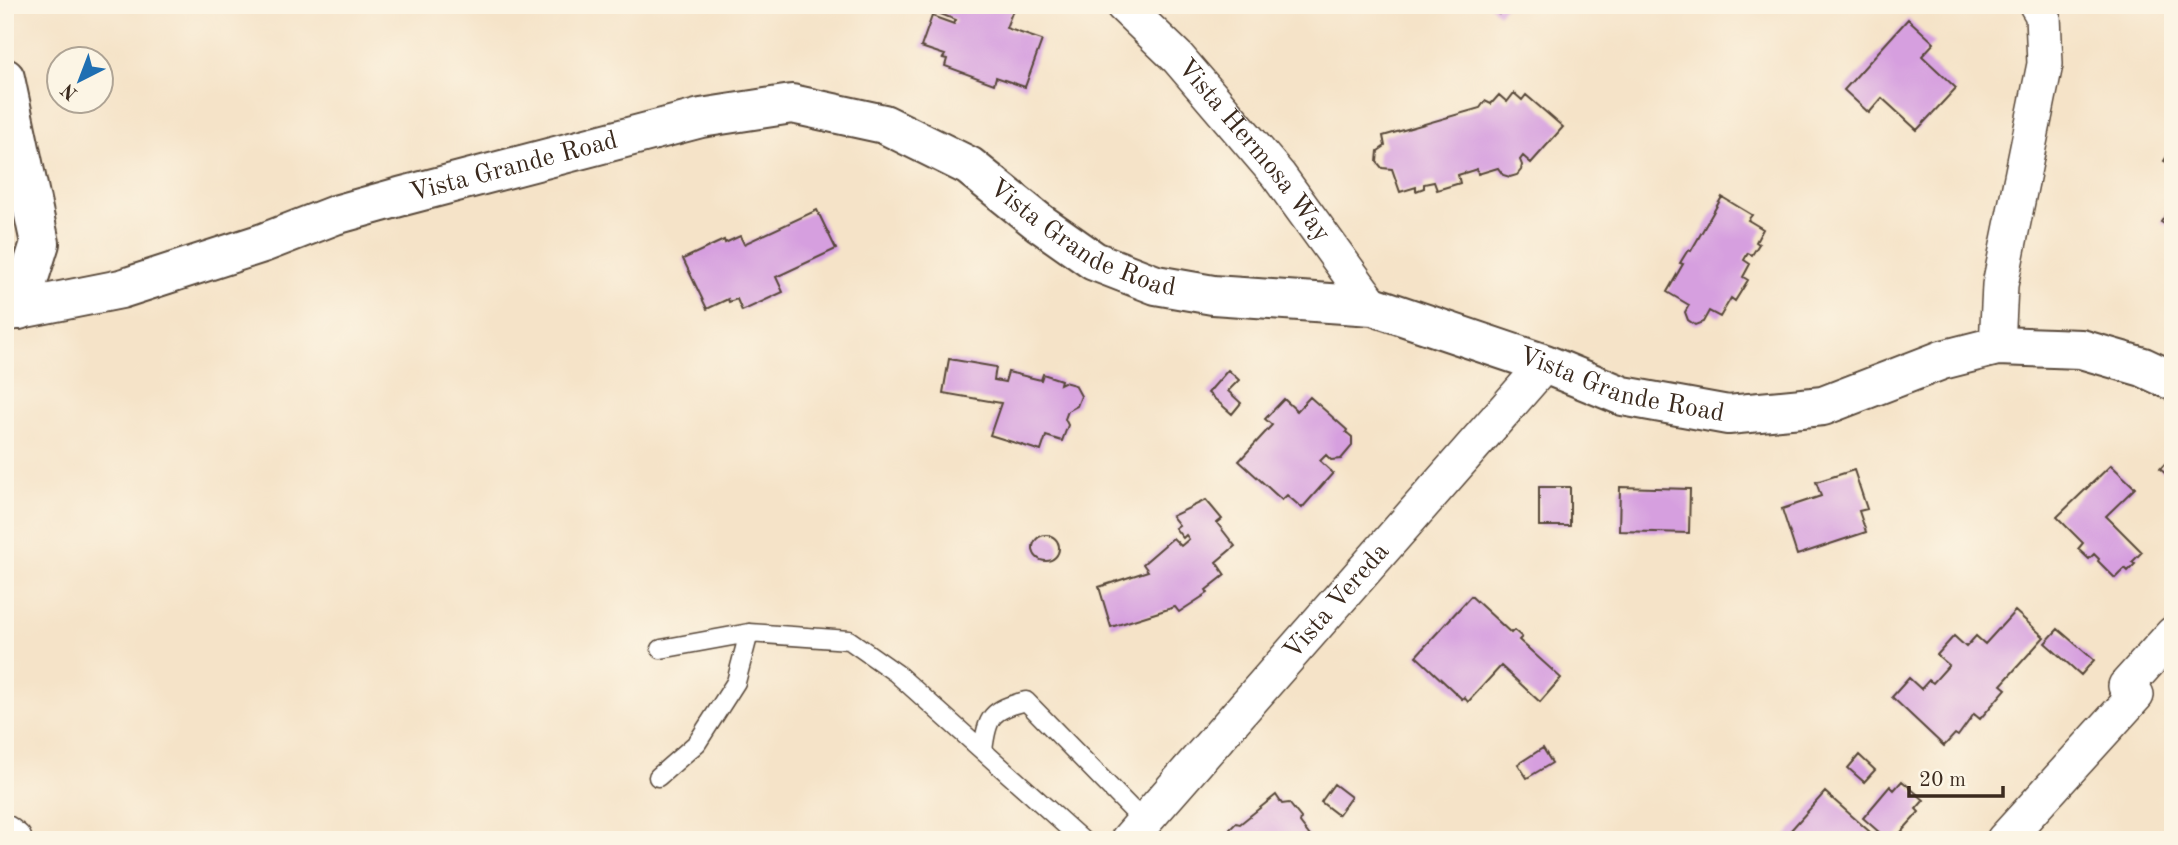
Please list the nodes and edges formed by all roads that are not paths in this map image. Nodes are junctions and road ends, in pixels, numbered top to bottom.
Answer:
1 (1123, 5) edge
2 (2037, 5) edge
3 (5, 78) edge
4 (10, 304) edge
5 (1373, 306) junction
6 (1997, 346) junction
7 (1545, 365) junction
8 (2173, 382) edge
9 (749, 633) junction
10 (2173, 634) edge
11 (660, 649) dead end
12 (983, 751) junction
13 (658, 777) dead end
14 (1136, 831) edge
15 (5, 833) edge
16 (14, 840) edge
17 (1082, 840) edge
18 (2004, 840) edge

1 - 5 street, Vista Hermosa Way
2 - 6 street
3 - 4 street
4 - 5 street, Vista Grande Road
5 - 7 street, Vista Grande Road
6 - 7 street, Vista Grande Road
6 - 8 street, Vista Grande Road
7 - 14 street, Vista Vereda
9 - 11 lane
9 - 12 lane
9 - 13 lane
10 - 18 street
12 - 14 lane
12 - 17 lane
15 - 16 street

